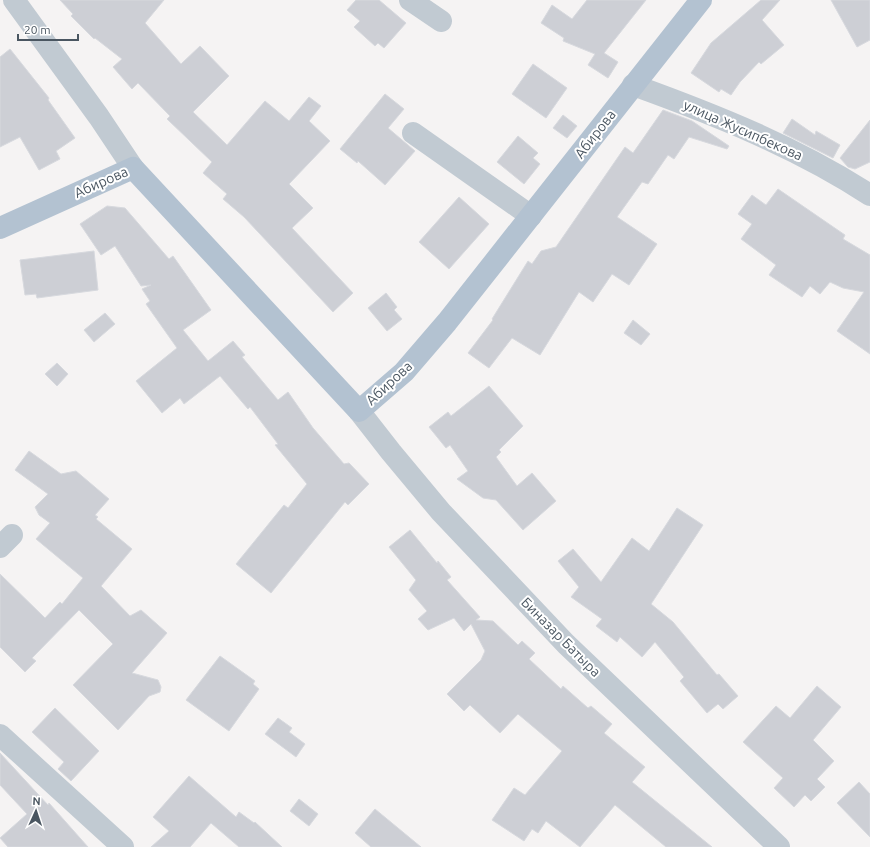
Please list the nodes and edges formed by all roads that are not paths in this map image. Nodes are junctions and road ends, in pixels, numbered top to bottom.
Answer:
1 (14, 0) edge
2 (410, 0) edge
3 (701, 0) edge
4 (441, 21) dead end
5 (633, 85) junction
6 (413, 133) dead end
7 (133, 168) junction
8 (870, 195) edge
9 (531, 216) junction
10 (0, 228) edge
11 (358, 411) junction
12 (0, 735) edge
13 (123, 847) edge
14 (779, 847) edge

1 - 7 street
2 - 4 street
3 - 5 main road, Абирова
5 - 8 street, улица Жусипбекова
5 - 9 main road, Абирова
6 - 9 street
7 - 10 main road, Абирова
7 - 11 main road, Абирова
9 - 11 main road, Абирова
11 - 14 street, Биназар Батыра
12 - 13 street

